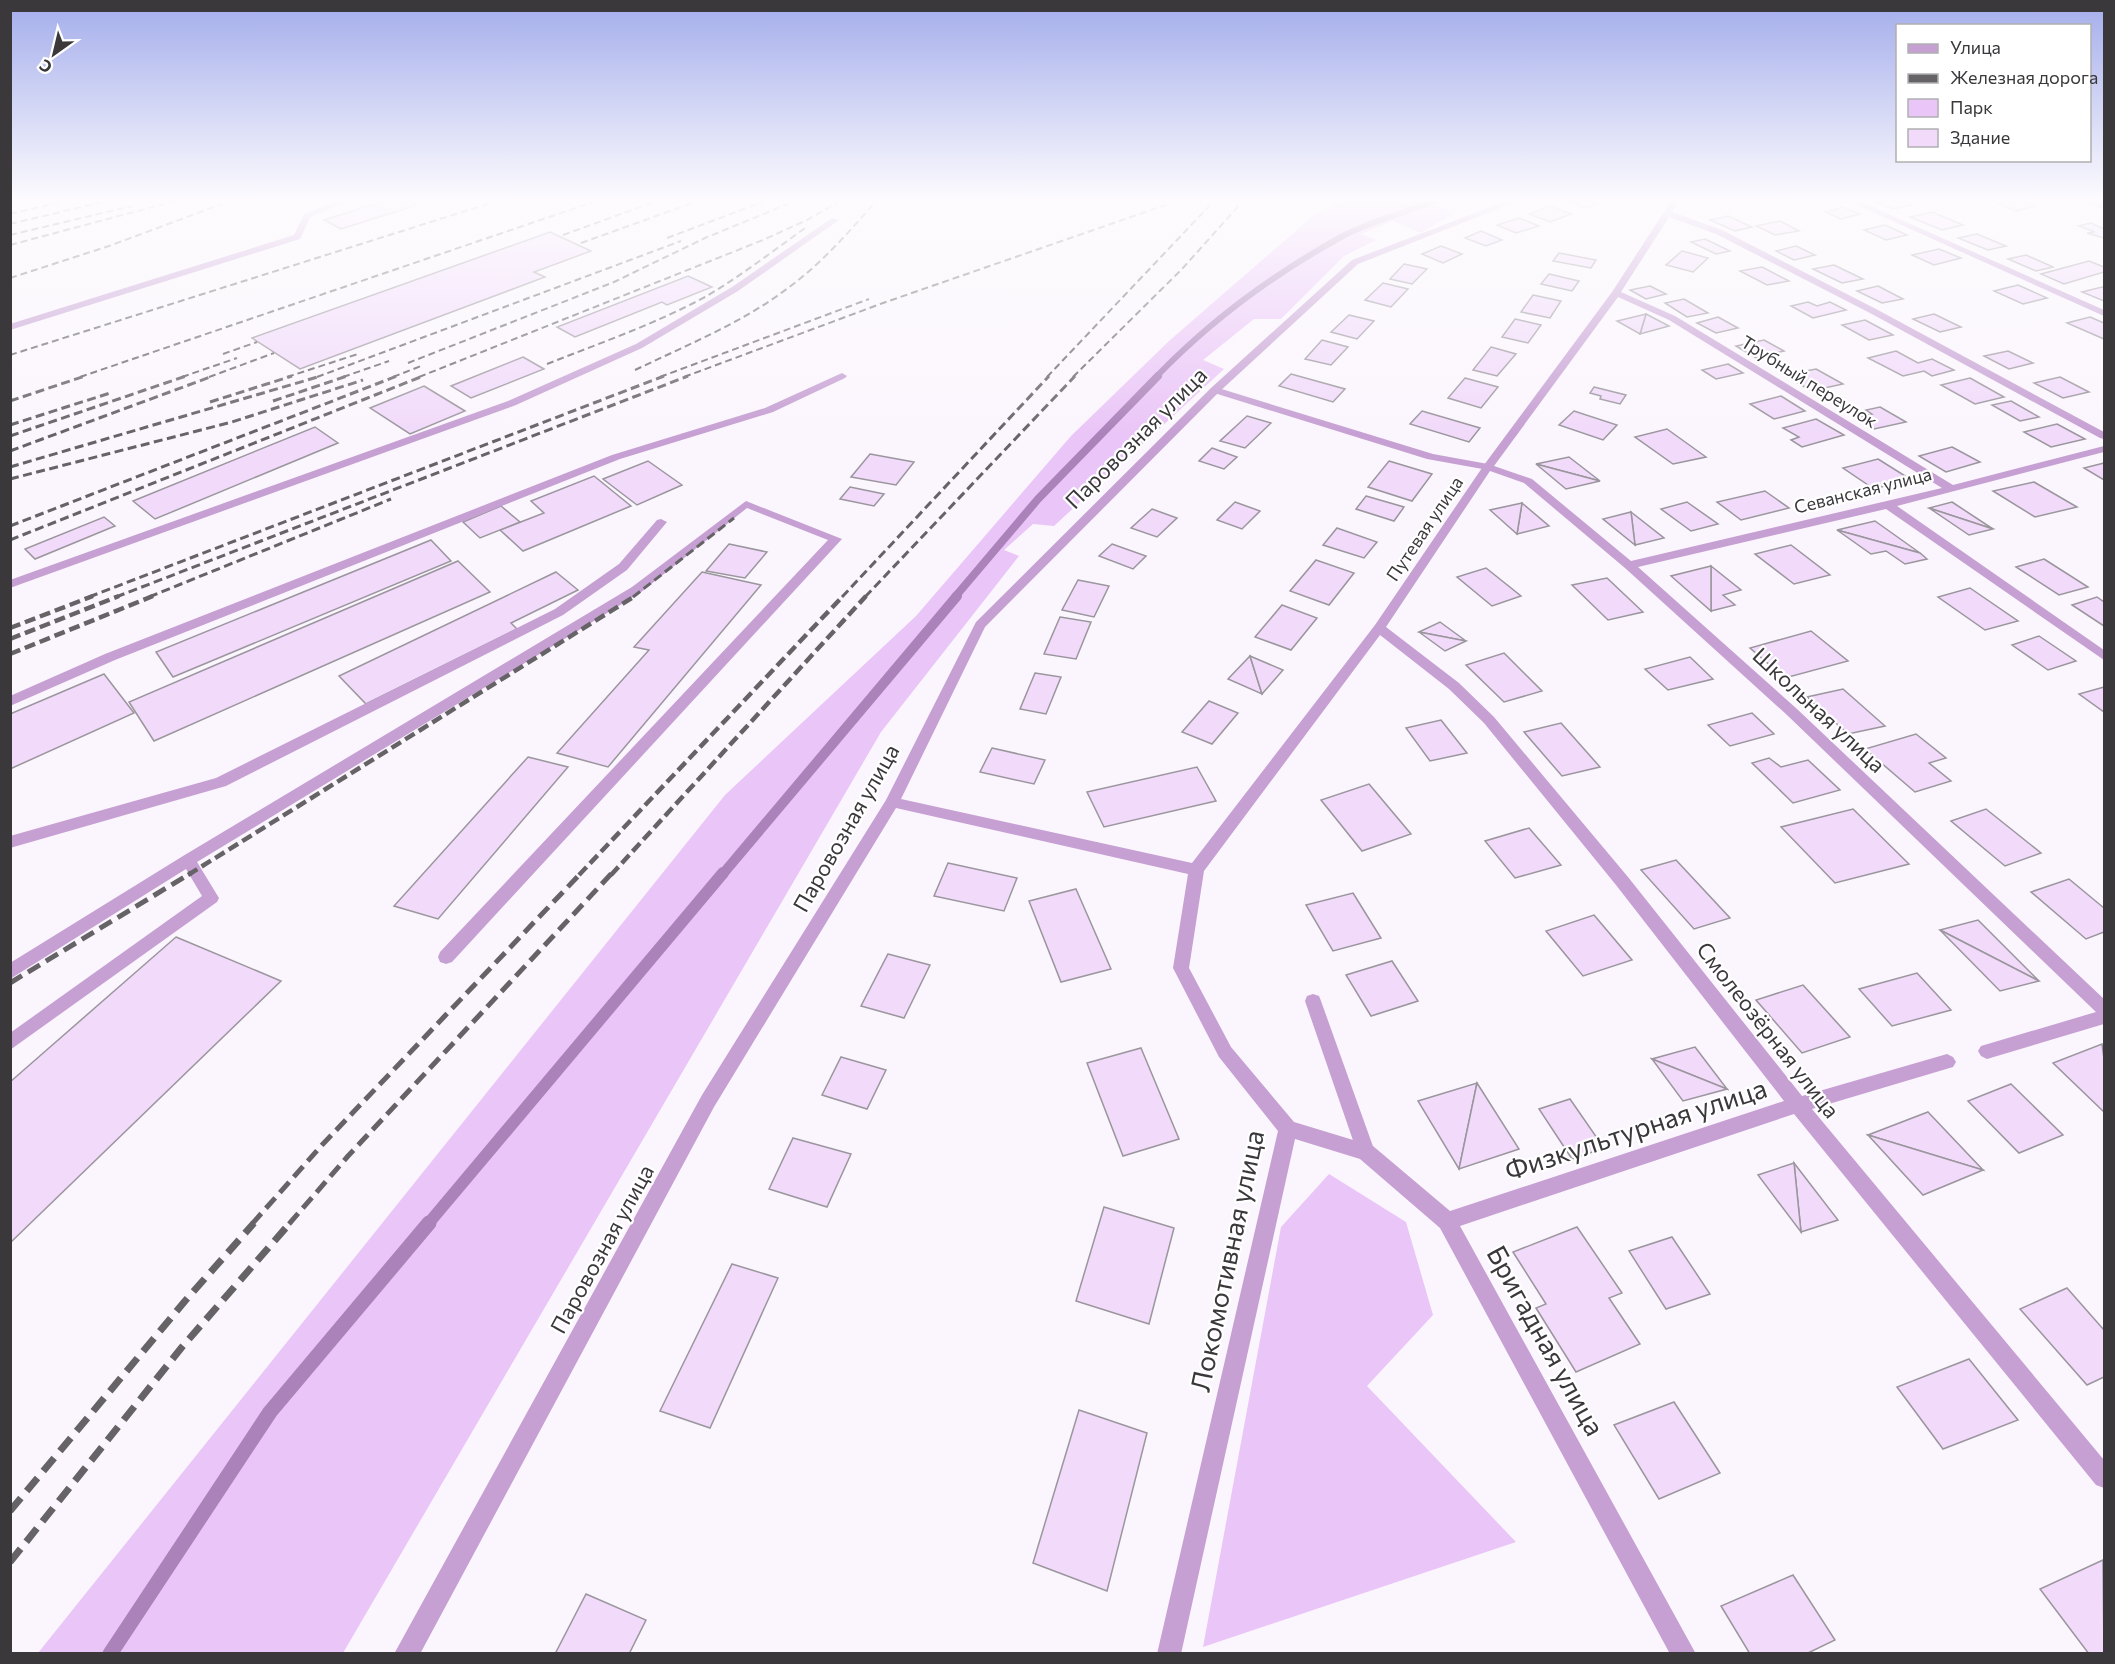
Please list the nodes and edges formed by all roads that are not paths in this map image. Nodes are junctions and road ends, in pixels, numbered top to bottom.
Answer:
1 (164, 279) edge
2 (750, 279) edge
3 (1337, 279) edge
4 (1626, 279) edge
5 (1810, 279) edge
6 (2027, 279) edge
7 (1616, 293) junction
8 (2104, 313) edge
9 (10, 327) edge
10 (842, 376) dead end
11 (1215, 390) junction
12 (2104, 436) edge
13 (2104, 449) edge
14 (1488, 467) junction
15 (1950, 488) junction
16 (1888, 505) junction
17 (662, 522) dead end
18 (1629, 565) junction
19 (10, 584) edge
20 (1379, 628) junction
21 (2104, 656) edge
22 (10, 702) edge
23 (892, 802) junction
24 (10, 842) edge
25 (188, 860) junction
26 (1196, 870) junction
27 (446, 957) dead end
28 (10, 972) edge
29 (1313, 1001) dead end
30 (2104, 1009) edge
31 (2104, 1017) edge
32 (10, 1043) edge
33 (1987, 1051) dead end
34 (1947, 1062) dead end
35 (1797, 1105) junction
36 (1288, 1128) junction
37 (1366, 1152) junction
38 (1447, 1221) junction
39 (2104, 1477) edge
40 (406, 1653) edge
41 (1169, 1653) edge
42 (1684, 1653) edge

1 - 9 street
2 - 19 street
3 - 11 street, Паровозная улица
4 - 7 street, Путевая улица
5 - 12 street
6 - 8 street
7 - 14 street, Путевая улица
7 - 15 street, Трубный переулок
10 - 22 street
11 - 14 street, Школьная улица
11 - 23 street, Паровозная улица
13 - 15 street, Севанская улица
14 - 18 street, Школьная улица
14 - 20 street, Путевая улица
15 - 16 street, Севанская улица
16 - 18 street, Севанская улица
16 - 21 street
17 - 24 street
18 - 30 street, Школьная улица
20 - 26 street, Путевая улица
20 - 35 street, Смолеозёрная улица
23 - 26 street
23 - 40 street, Паровозная улица
25 - 27 street
25 - 28 street
25 - 32 street
26 - 36 street, Локомотивная улица
29 - 37 street
31 - 33 street
34 - 35 street, Физкультурная улица
35 - 38 street, Физкультурная улица
35 - 39 street, Смолеозёрная улица
36 - 37 street, Бригадная улица
36 - 41 street, Локомотивная улица
37 - 38 street, Бригадная улица
38 - 42 street, Бригадная улица

